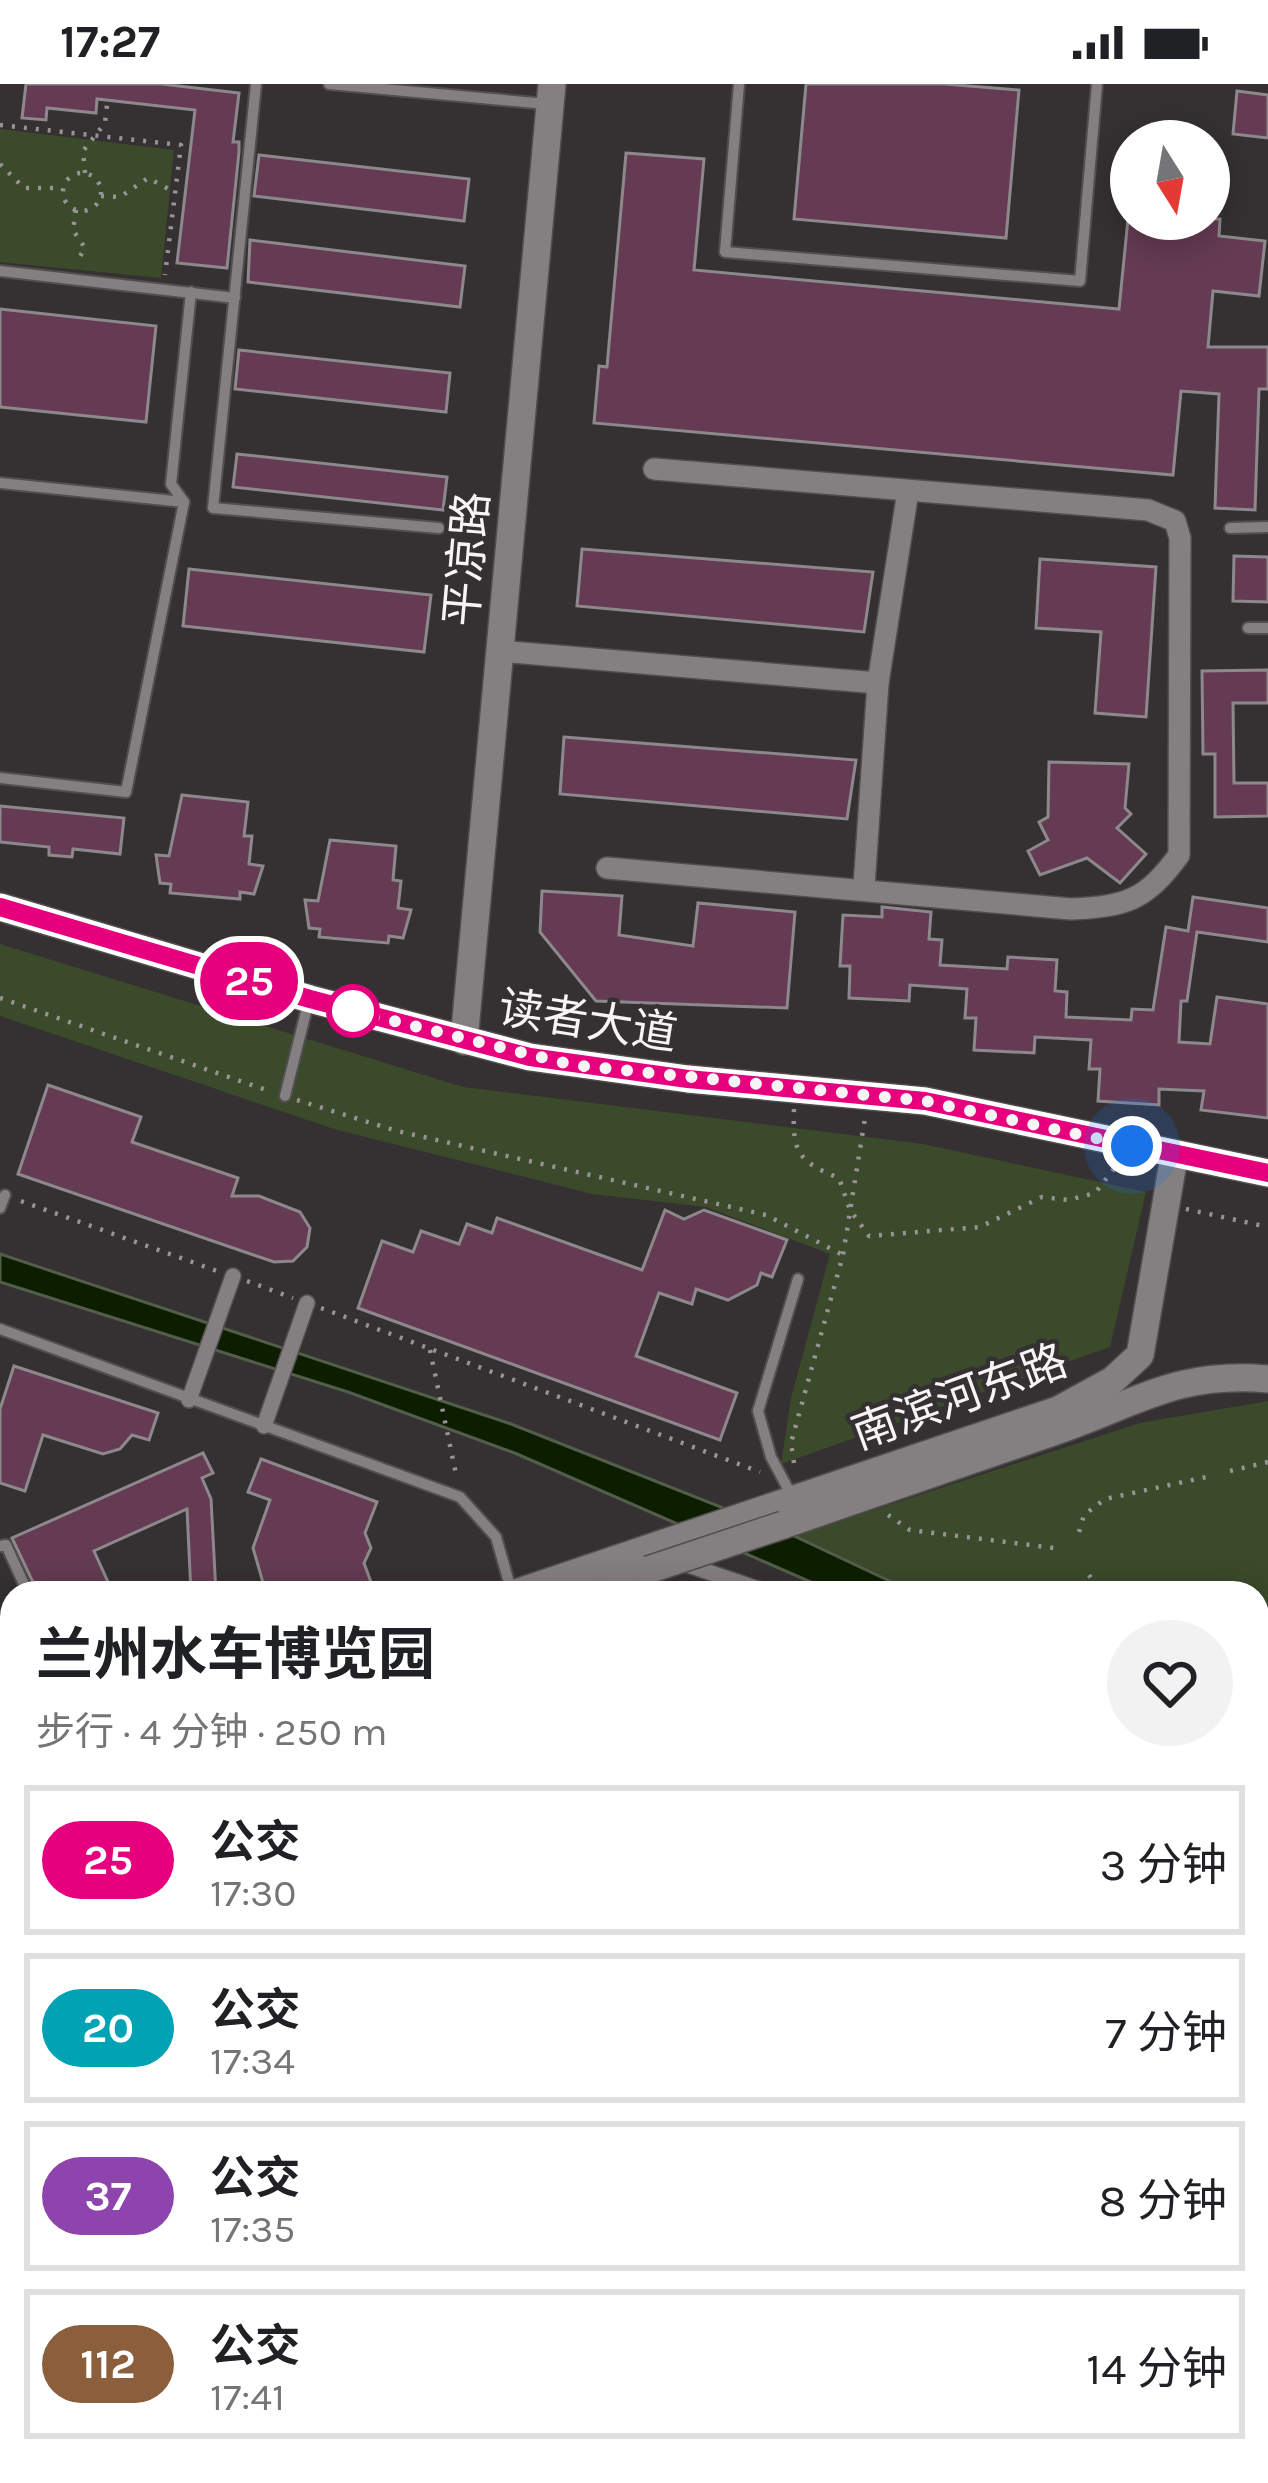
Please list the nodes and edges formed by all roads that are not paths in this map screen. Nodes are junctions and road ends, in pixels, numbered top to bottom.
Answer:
1 (256, 84) edge
2 (329, 84) edge
3 (739, 84) edge
4 (1097, 84) edge
5 (550, 94) edge
6 (0, 271) edge
7 (191, 292) junction
8 (235, 298) junction
9 (654, 469) dead end
10 (0, 483) edge
11 (908, 490) junction
12 (184, 502) junction
13 (1268, 527) edge
14 (439, 528) dead end
15 (1230, 528) dead end
16 (1248, 628) dead end
17 (1268, 628) edge
18 (500, 651) junction
19 (878, 683) junction
20 (0, 778) edge
21 (607, 868) dead end
22 (864, 886) junction
23 (0, 907) edge
24 (310, 999) junction
25 (464, 1041) junction
26 (285, 1096) road end
27 (1174, 1156) junction
28 (1268, 1173) edge
29 (798, 1280) dead end
30 (231, 1284) road end
31 (304, 1311) road end
32 (0, 1329) edge
33 (1268, 1379) edge
34 (189, 1400) junction
35 (264, 1426) junction
36 (785, 1503) junction
37 (0, 1546) edge
38 (646, 1561) junction
39 (22, 1581) edge
40 (510, 1581) edge
41 (601, 1581) edge
42 (724, 1581) edge

1 - 8 lane
2 - 5 lane
3 - 4 lane
5 - 18 main road, 平凉路
6 - 7 lane
7 - 8 lane
7 - 12 lane
8 - 14 lane
9 - 11 street
10 - 12 lane
11 - 19 street
11 - 22 street
12 - 20 lane
13 - 15 lane
16 - 17 lane
18 - 19 street
18 - 25 main road, 平凉路
19 - 22 street
21 - 22 street
23 - 24 main road, 读者大道
24 - 25 main road, 读者大道
24 - 26 lane
25 - 27 main road, 读者大道
27 - 28 main road
27 - 36 main road, 南滨河东路
29 - 36 lane
30 - 34 street
31 - 35 street
32 - 34 lane
33 - 36 main road, 南滨河东路
34 - 35 lane
35 - 40 lane
36 - 38 main road, 南滨河东路, bridge
37 - 39 lane
38 - 41 main road, 南滨河东路
38 - 42 street

